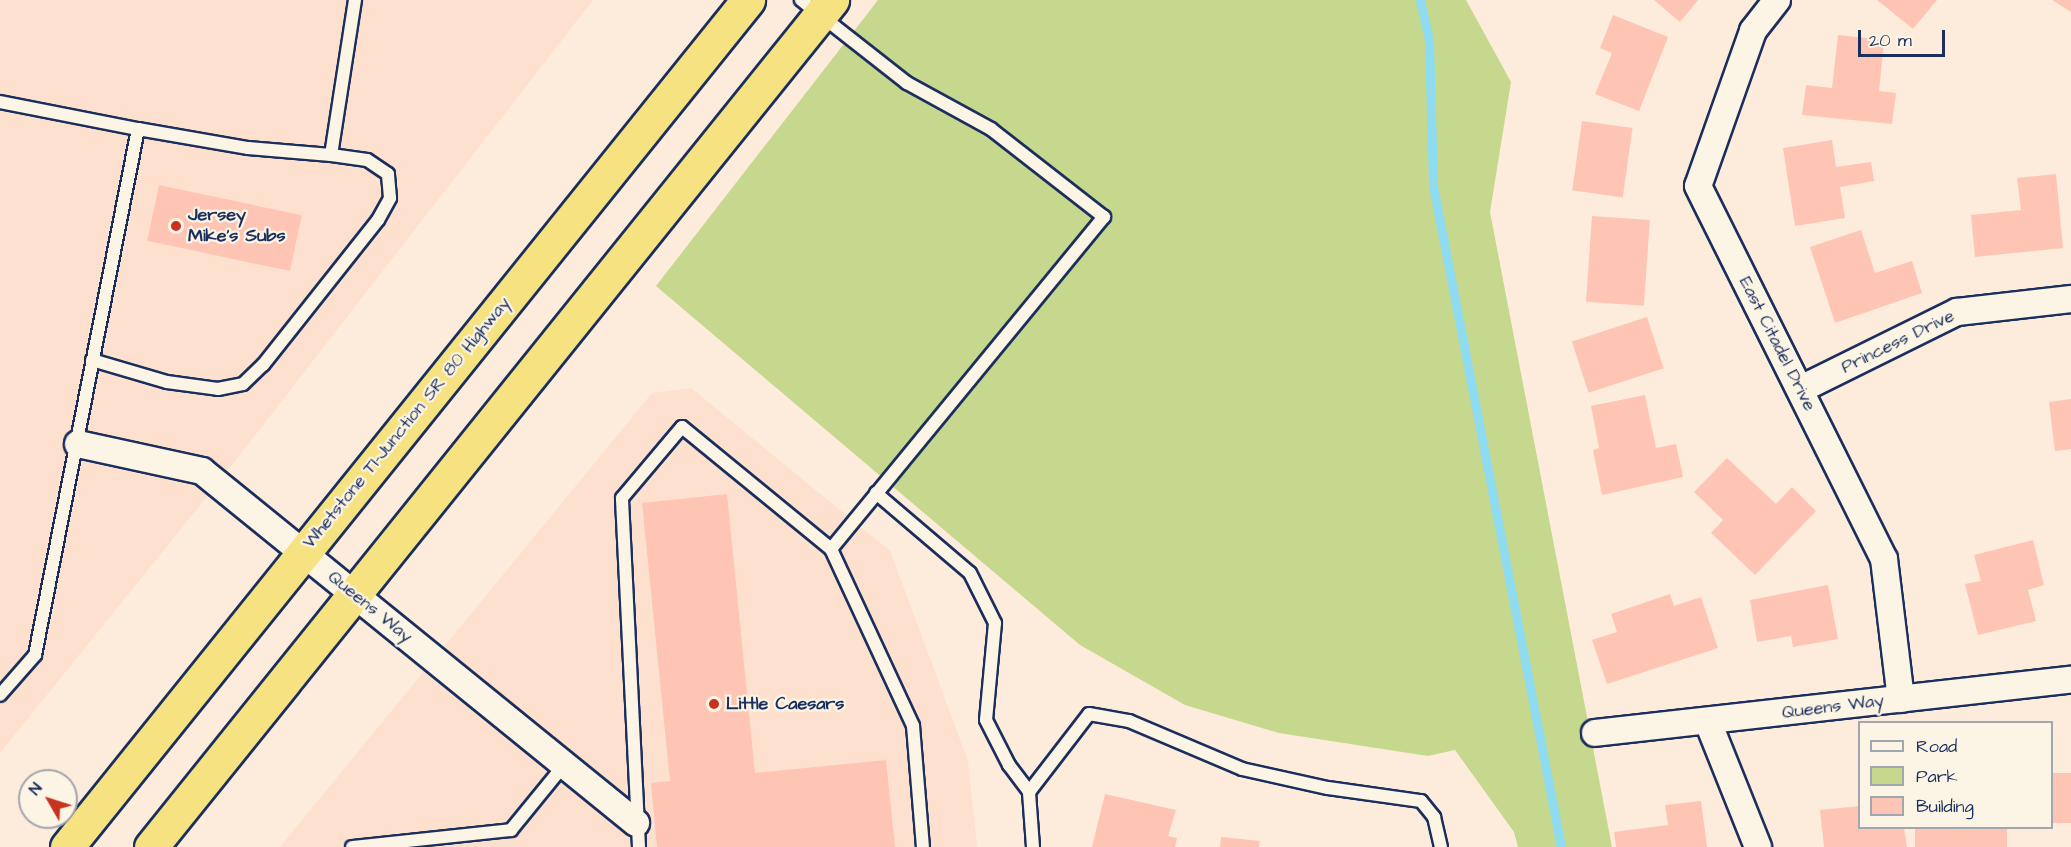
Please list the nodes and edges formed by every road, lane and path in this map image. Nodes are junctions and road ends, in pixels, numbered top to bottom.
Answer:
1 (355, 0) edge
2 (748, 0) edge
3 (1777, 0) edge
4 (818, 5) edge
5 (0, 102) edge
6 (138, 129) junction
7 (330, 155) junction
8 (2071, 299) edge
9 (92, 360) junction
10 (1801, 389) junction
11 (78, 444) junction
12 (876, 493) junction
13 (831, 549) junction
14 (302, 552) junction
15 (356, 596) junction
16 (2071, 680) edge
17 (0, 694) edge
18 (1901, 699) junction
19 (1708, 722) junction
20 (1595, 733) dead end
21 (564, 765) junction
22 (1029, 792) junction
23 (638, 835) edge
24 (67, 847) edge
25 (151, 847) edge
26 (352, 847) edge
27 (923, 847) edge
28 (1033, 847) edge
29 (1440, 847) edge
30 (1758, 847) edge

1 - 7 lane
2 - 14 highway, Whetstone TI-Junction SR 80 Highway
3 - 10 street, East Citadel Drive
4 - 12 lane
4 - 15 highway
5 - 6 lane
6 - 7 lane
6 - 9 lane
7 - 9 lane
8 - 10 street, Princess Drive
9 - 11 lane
10 - 18 street, East Citadel Drive
11 - 14 street, Queens Way
11 - 17 lane
12 - 13 lane
12 - 22 lane
13 - 23 lane
13 - 27 lane
14 - 15 street, Queens Way
14 - 24 highway, Whetstone TI-Junction SR 80 Highway
15 - 21 street, Queens Way
15 - 25 highway
16 - 18 street, Queens Way
18 - 19 street, Queens Way
19 - 20 street, Queens Way
19 - 30 street
21 - 23 street, Queens Way
21 - 26 lane
22 - 28 lane
22 - 29 lane

